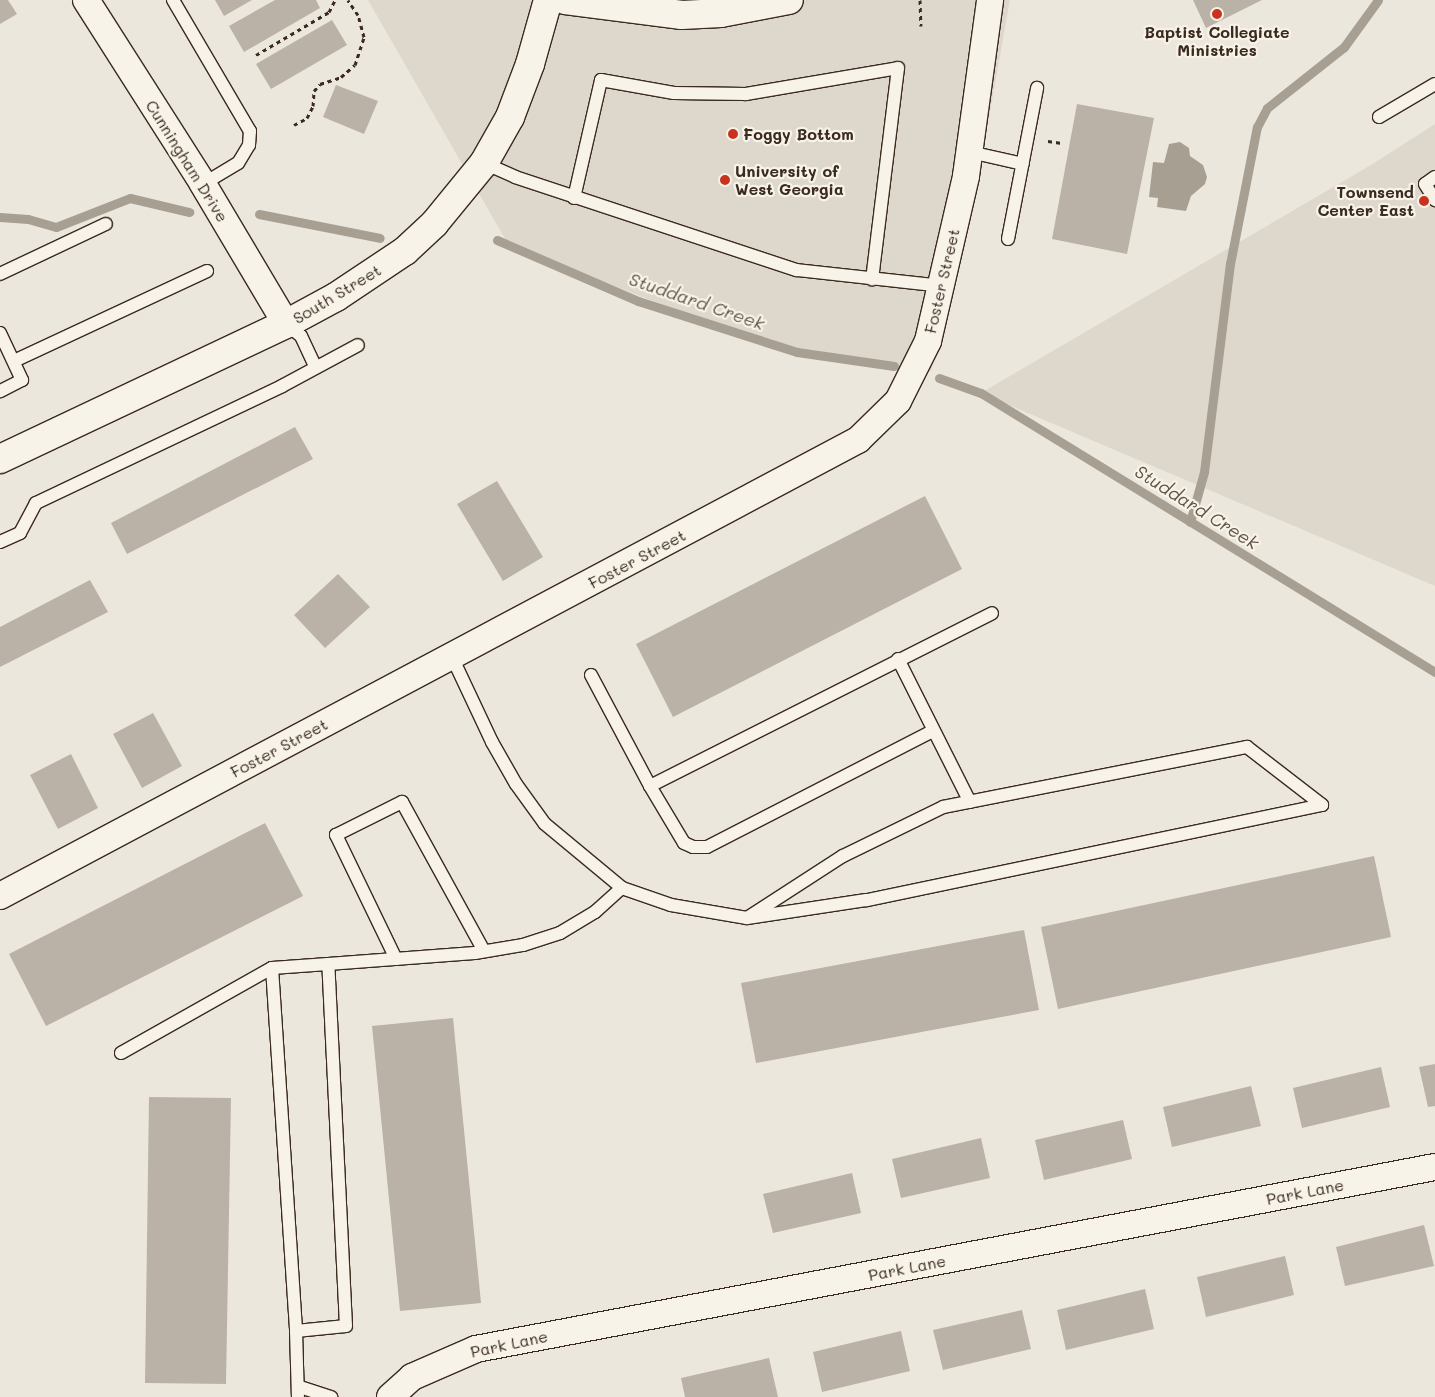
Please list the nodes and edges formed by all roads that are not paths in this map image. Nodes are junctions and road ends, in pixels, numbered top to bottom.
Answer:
1 (86, 0) edge
2 (173, 0) edge
3 (548, 0) edge
4 (565, 0) edge
5 (789, 0) edge
6 (990, 0) edge
7 (1435, 84) edge
8 (1037, 88) dead end
9 (1380, 117) dead end
10 (970, 152) junction
11 (484, 163) junction
12 (1023, 164) junction
13 (1435, 177) edge
14 (203, 184) junction
15 (574, 198) junction
16 (1435, 200) edge
17 (106, 224) dead end
18 (1008, 239) dead end
19 (207, 271) dead end
20 (0, 274) edge
21 (872, 279) junction
22 (941, 286) junction
23 (286, 324) junction
24 (0, 333) edge
25 (358, 345) dead end
26 (14, 361) junction
27 (314, 366) junction
28 (0, 391) edge
29 (0, 459) edge
30 (0, 542) edge
31 (992, 613) dead end
32 (452, 657) junction
33 (898, 659) junction
34 (591, 675) dead end
35 (933, 731) junction
36 (650, 786) junction
37 (970, 802) junction
38 (622, 888) junction
39 (0, 896) edge
40 (747, 918) junction
41 (484, 951) junction
42 (396, 959) junction
43 (328, 964) junction
44 (272, 968) junction
45 (122, 1053) dead end
46 (1435, 1167) edge
47 (296, 1331) junction
48 (299, 1392) edge
49 (331, 1397) edge
50 (390, 1397) edge

1 - 14 street, Cunningham Drive
2 - 14 lane
3 - 11 street, South Street
4 - 5 street
6 - 10 street, Foster Street
7 - 9 lane
8 - 12 lane
10 - 12 lane
10 - 22 street, Foster Street
11 - 15 lane
11 - 23 street, South Street
12 - 18 lane
13 - 16 lane
14 - 23 street, Cunningham Drive
15 - 21 lane
15 - 21 lane
17 - 20 lane
19 - 26 lane
21 - 22 lane
22 - 32 street, Foster Street
23 - 27 lane
23 - 29 street, South Street
24 - 26 lane
25 - 27 lane
26 - 28 lane
27 - 30 lane
31 - 33 lane
32 - 38 lane
32 - 39 street, Foster Street
33 - 35 lane
33 - 36 lane
34 - 36 lane
35 - 36 lane
35 - 37 lane
37 - 40 lane
37 - 40 lane
38 - 40 lane
38 - 41 lane
41 - 42 lane
41 - 42 lane
42 - 43 lane
43 - 44 lane
43 - 47 lane
44 - 45 lane
44 - 47 lane
46 - 50 street, Park Lane
47 - 48 lane
48 - 49 lane

